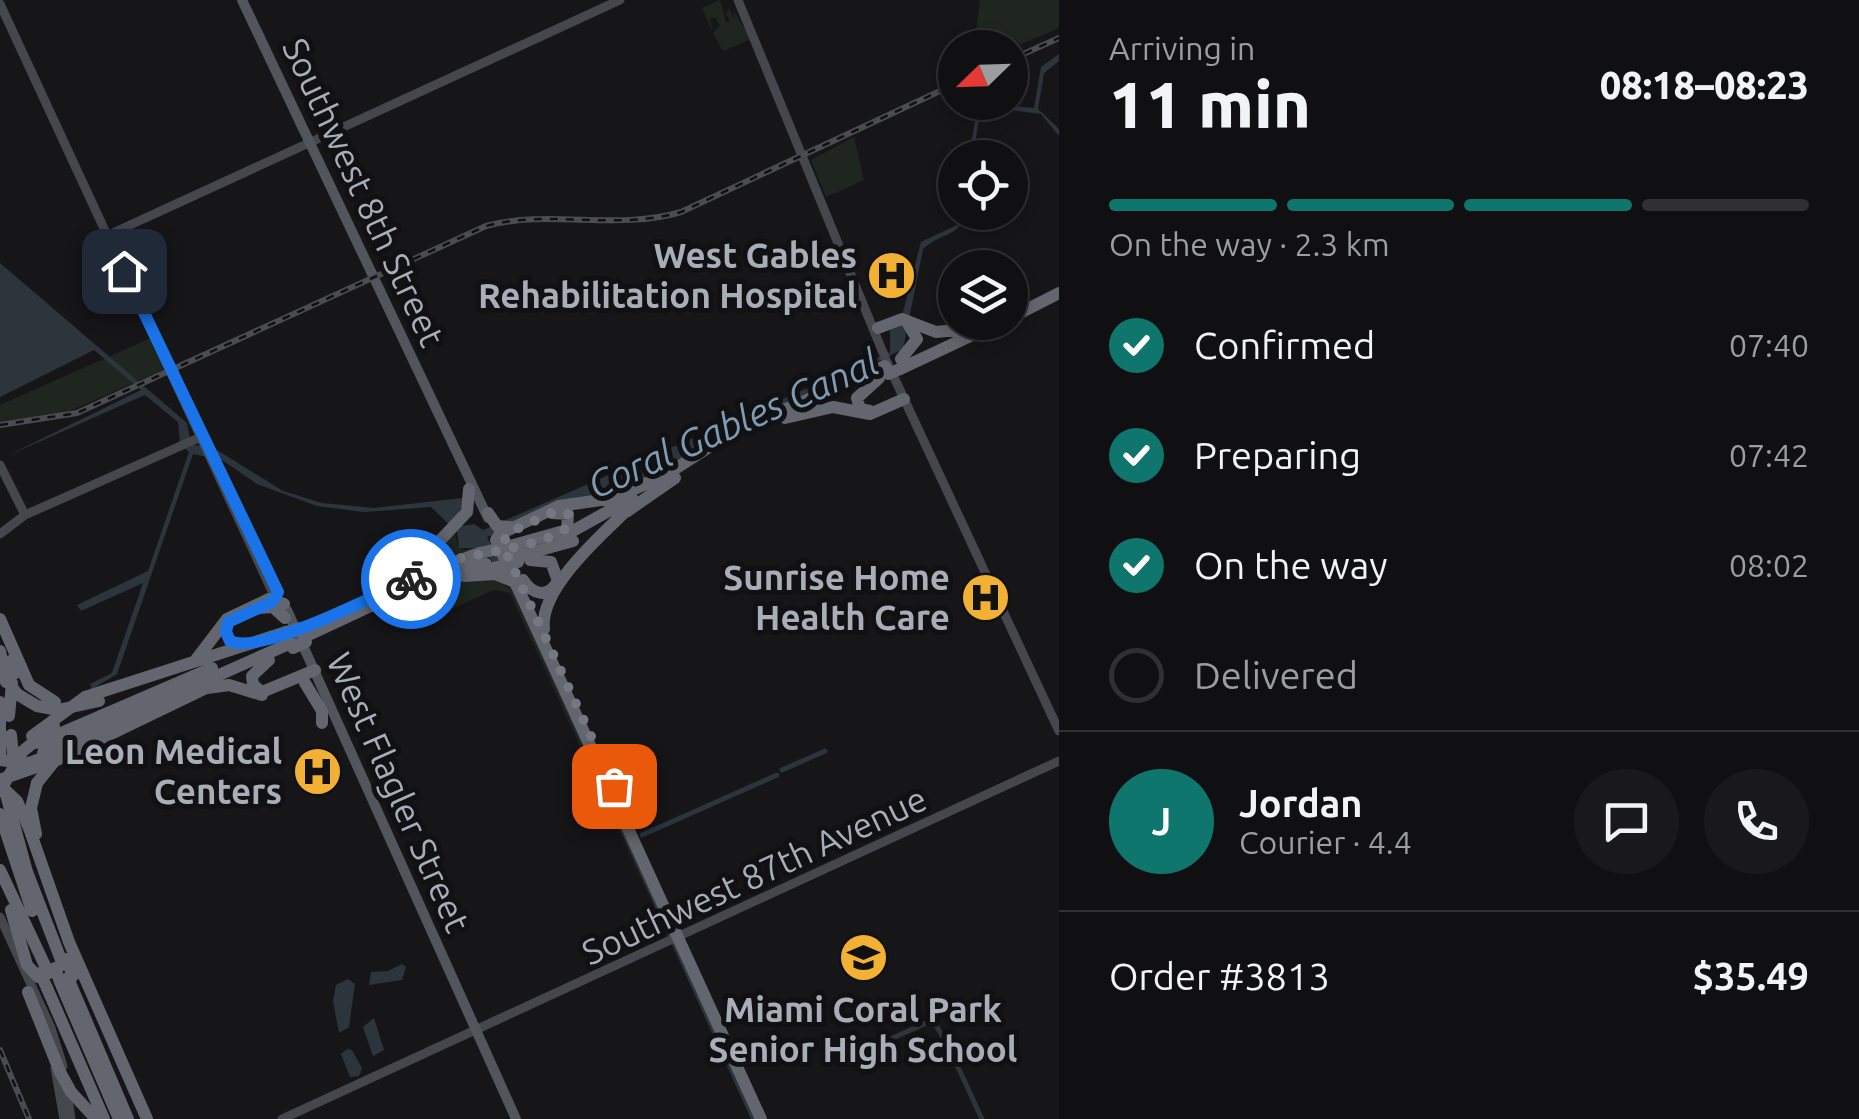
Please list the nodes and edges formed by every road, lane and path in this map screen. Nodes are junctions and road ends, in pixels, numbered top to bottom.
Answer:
1 (242, 0) edge
2 (620, 0) edge
3 (740, 0) edge
4 (0, 2) edge
5 (307, 142) junction
6 (105, 236) junction
7 (1059, 284) edge
8 (1059, 294) edge
9 (1028, 299) edge
10 (1028, 309) edge
11 (887, 326) junction
12 (938, 332) edge
13 (943, 340) edge
14 (952, 340) edge
15 (890, 363) junction
16 (902, 398) junction
17 (433, 409) junction
18 (785, 418) junction
19 (438, 425) junction
20 (198, 436) junction
21 (432, 437) dead end
22 (0, 469) edge
23 (464, 473) junction
24 (666, 475) junction
25 (625, 512) junction
26 (23, 514) junction
27 (7, 527) edge
28 (0, 534) edge
29 (504, 546) junction
30 (486, 563) junction
31 (460, 573) junction
32 (396, 586) junction
33 (286, 619) junction
34 (1, 628) edge
35 (272, 637) junction
36 (274, 658) junction
37 (228, 662) junction
38 (5, 665) edge
39 (175, 670) junction
40 (305, 677) junction
41 (202, 685) junction
42 (320, 697) joint
43 (0, 702) edge
44 (57, 706) junction
45 (10, 716) junction
46 (98, 717) junction
47 (1059, 721) edge
48 (322, 723) dead end
49 (1059, 731) edge
50 (593, 742) junction
51 (57, 752) junction
52 (598, 760) junction
53 (1059, 762) edge
54 (1, 771) edge
55 (615, 786) junction
56 (0, 814) edge
57 (20, 816) junction
58 (0, 860) edge
59 (0, 870) edge
60 (653, 876) junction
61 (405, 880) junction
62 (38, 886) junction
63 (0, 887) edge
64 (56, 908) junction
65 (10, 912) edge
66 (0, 926) edge
67 (677, 939) junction
68 (441, 967) junction
69 (61, 975) junction
70 (452, 981) junction
71 (89, 991) junction
72 (28, 992) junction
73 (707, 1000) junction
74 (94, 1023) junction
75 (473, 1032) junction
76 (729, 1034) junction
77 (114, 1061) junction
78 (69, 1073) junction
79 (742, 1076) junction
80 (345, 1092) junction
81 (108, 1097) junction
82 (108, 1118) edge
83 (68, 1119) edge
84 (128, 1119) edge
85 (144, 1119) edge
86 (282, 1119) edge
87 (292, 1119) edge
88 (514, 1119) edge
89 (764, 1119) edge

1 - 5 main road, Southwest 8th Street
2 - 5 main road
3 - 11 main road
4 - 6 main road, West Flagler Street
5 - 6 main road
5 - 17 main road, Southwest 8th Street
6 - 20 main road, West Flagler Street
7 - 9 highway
8 - 10 highway
11 - 12 highway
11 - 15 main road
11 - 15 highway
13 - 15 highway
14 - 15 highway
15 - 16 main road
15 - 16 highway
15 - 18 highway
15 - 24 highway
16 - 18 highway
16 - 47 main road
16 - 49 main road
17 - 19 main road, Southwest 8th Street
17 - 23 main road, Southwest 8th Street
18 - 25 highway
19 - 21 main road
19 - 23 main road, Southwest 8th Street
20 - 26 main road
20 - 33 main road, West Flagler Street
22 - 26 main road
23 - 29 main road, Southwest 8th Street
24 - 29 highway
24 - 29 highway
25 - 29 highway
25 - 29 highway
26 - 27 main road
27 - 28 main road
29 - 29 highway
29 - 30 highway, bridge
29 - 32 highway
29 - 50 highway, Southwest 8th Street
30 - 31 highway
30 - 32 highway
31 - 33 highway
31 - 33 highway
32 - 33 highway
33 - 35 highway
33 - 35 highway
33 - 36 highway
33 - 37 highway
33 - 39 highway
33 - 40 main road, West Flagler Street
33 - 40 highway
33 - 41 highway
34 - 38 highway
34 - 44 highway
34 - 45 highway
35 - 39 highway
36 - 40 highway
36 - 41 highway
37 - 46 highway
37 - 46 highway
38 - 44 highway
38 - 44 highway, bridge
38 - 45 highway
39 - 46 highway
40 - 41 highway
40 - 42 highway
40 - 48 highway
40 - 61 main road, West Flagler Street
41 - 46 highway
42 - 61 main road, West Flagler Street
43 - 54 highway
44 - 46 highway, bridge
45 - 54 highway, bridge
46 - 51 highway
46 - 54 highway
46 - 54 highway
46 - 54 highway
46 - 54 highway, bridge
46 - 57 highway
50 - 52 highway, Southwest 8th Street
50 - 55 highway, Southwest 8th Street
51 - 54 highway, bridge
51 - 64 highway, bridge
52 - 55 highway
52 - 60 highway, Southwest 8th Street
53 - 67 main road, Southwest 87th Avenue
54 - 57 highway
54 - 64 highway, bridge
54 - 69 highway
55 - 60 highway, Southwest 8th Street
56 - 69 highway
57 - 62 highway
58 - 65 highway
59 - 65 highway
60 - 67 highway, Southwest 8th Street
61 - 68 main road, West Flagler Street
61 - 70 main road, West Flagler Street
62 - 65 highway
62 - 69 highway
63 - 65 highway
64 - 69 highway
65 - 69 highway
65 - 78 main road
66 - 72 main road
67 - 73 highway, Southwest 8th Street
67 - 75 main road, Southwest 87th Avenue
67 - 76 highway, Southwest 8th Street
68 - 70 main road
68 - 75 main road, West Flagler Street
69 - 71 highway
69 - 74 highway
69 - 78 highway
69 - 81 highway
69 - 82 highway
70 - 75 main road, West Flagler Street
71 - 77 highway
71 - 85 highway
72 - 78 highway
72 - 83 main road
73 - 76 highway
73 - 79 highway, Southwest 8th Street
74 - 77 highway
74 - 81 highway
75 - 80 main road, Southwest 87th Avenue
75 - 88 main road, West Flagler Street
76 - 79 highway
76 - 89 highway, Southwest 8th Street
77 - 85 highway
78 - 81 highway
78 - 81 highway
78 - 82 highway
78 - 82 highway
78 - 83 main road
79 - 89 highway, Southwest 8th Street
80 - 86 main road
80 - 87 main road
81 - 82 highway
81 - 84 highway

